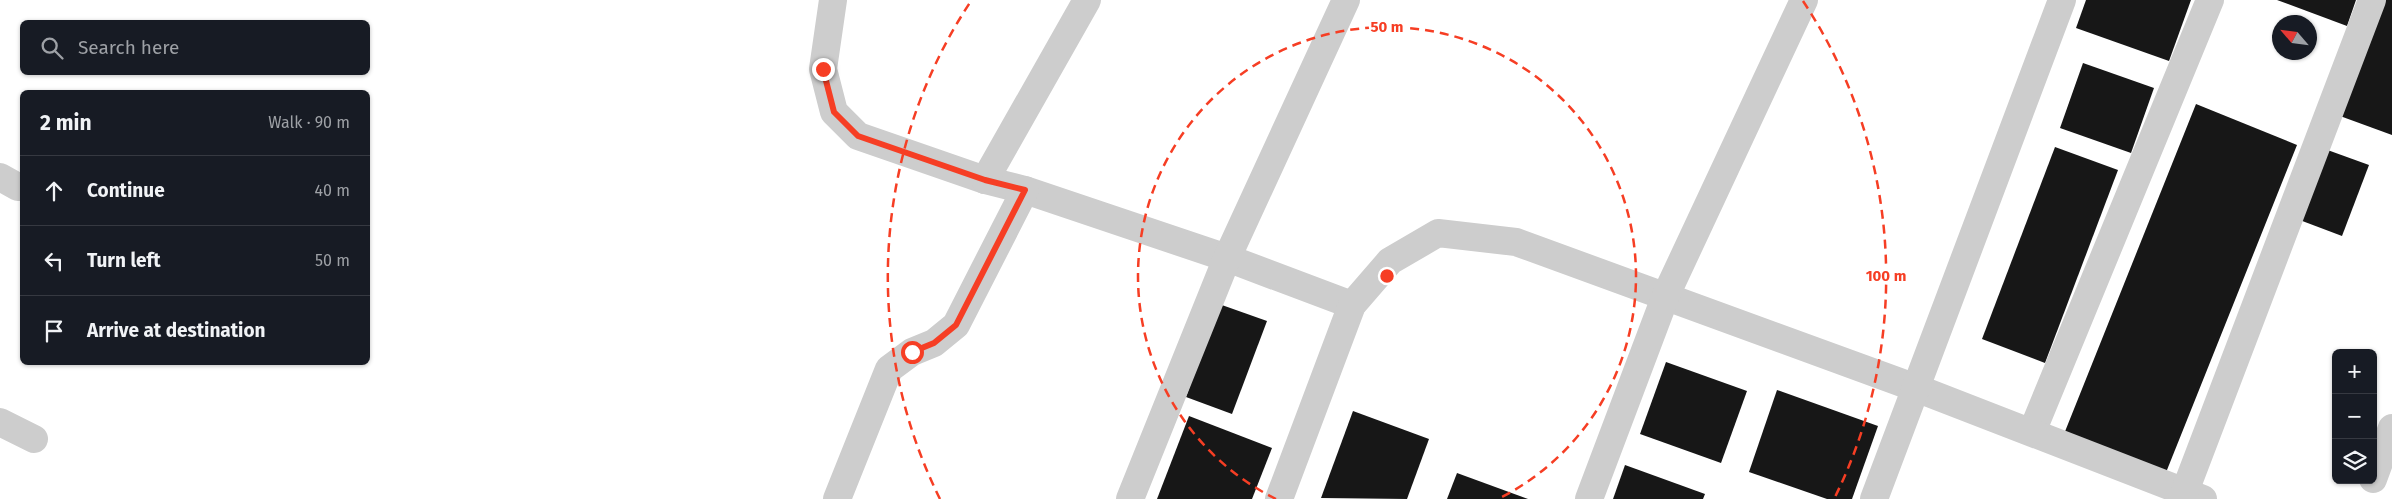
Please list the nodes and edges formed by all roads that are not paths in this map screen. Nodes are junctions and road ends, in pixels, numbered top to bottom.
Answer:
1 (833, 0) edge
2 (1087, 0) edge
3 (1346, 0) edge
4 (1804, 0) edge
5 (2062, 0) edge
6 (2210, 0) edge
7 (2372, 0) edge
8 (985, 180) junction
9 (1025, 190) junction
10 (1226, 258) junction
11 (1666, 295) junction
12 (1352, 305) junction
13 (1916, 388) junction
14 (0, 422) edge
15 (2392, 428) edge
16 (2032, 432) junction
17 (34, 439) dead end
18 (2377, 469) edge
19 (2372, 484) edge
20 (2190, 496) edge
21 (837, 499) edge
22 (1130, 499) edge
23 (1279, 499) edge
24 (1588, 499) edge
25 (1874, 499) edge
26 (2366, 499) edge

1 - 8 street
2 - 8 street
3 - 10 street
4 - 11 street
5 - 13 street
6 - 16 street
7 - 20 street
8 - 9 street
9 - 10 street
9 - 21 street
10 - 12 street
10 - 22 street
11 - 12 street
11 - 13 street
11 - 24 street
12 - 23 street
13 - 16 street
13 - 25 street
14 - 17 street
15 - 18 street
16 - 20 street
19 - 26 street

